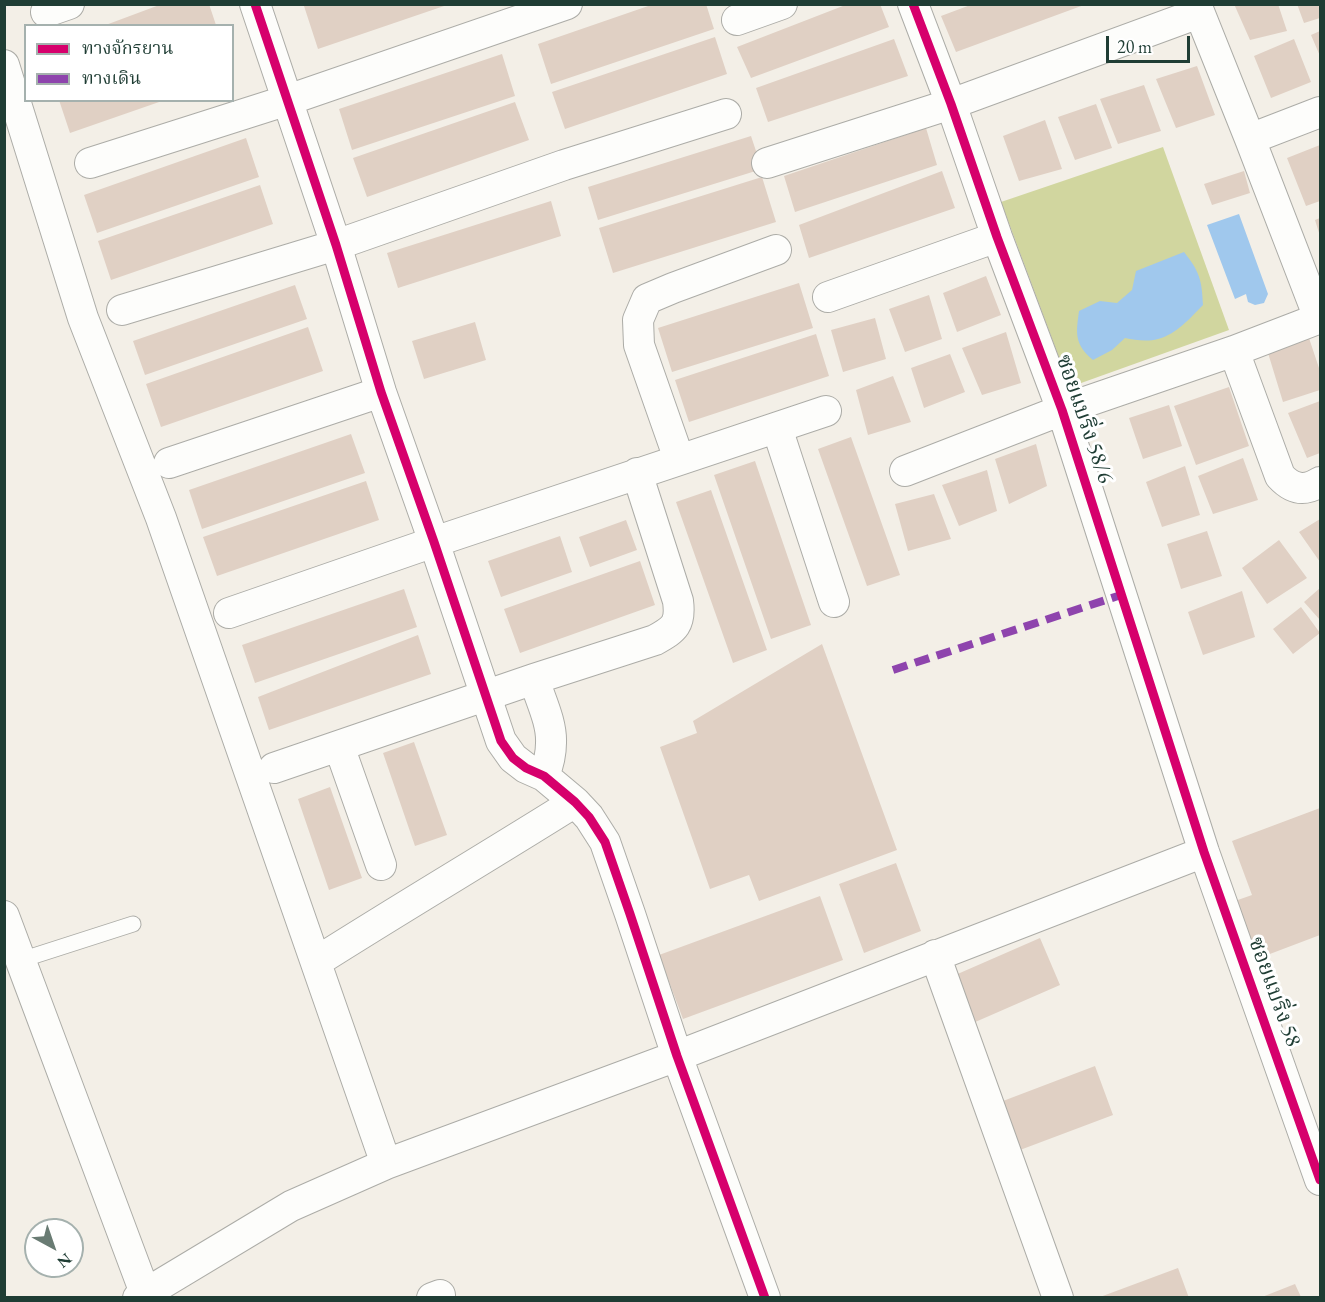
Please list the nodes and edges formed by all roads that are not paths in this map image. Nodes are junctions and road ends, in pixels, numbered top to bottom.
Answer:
1 (255, 4) edge
2 (567, 4) edge
3 (782, 4) edge
4 (913, 4) edge
5 (1197, 9) edge
6 (737, 20) dead end
7 (4, 65) edge
8 (288, 100) junction
9 (951, 104) junction
10 (1320, 112) edge
11 (726, 114) dead end
12 (1250, 139) junction
13 (90, 163) dead end
14 (766, 164) dead end
15 (997, 237) junction
16 (336, 245) junction
17 (776, 250) dead end
18 (828, 297) dead end
19 (122, 310) dead end
20 (1320, 318) edge
21 (1234, 351) junction
22 (381, 392) junction
23 (1062, 410) junction
24 (826, 411) dead end
25 (777, 428) junction
26 (679, 459) junction
27 (169, 463) dead end
28 (905, 471) dead end
29 (637, 473) junction
30 (1320, 482) edge
31 (434, 542) junction
32 (834, 602) dead end
33 (229, 613) dead end
34 (534, 679) junction
35 (484, 696) junction
36 (339, 746) junction
37 (274, 768) dead end
38 (544, 776) junction
39 (575, 802) junction
40 (1204, 852) junction
41 (381, 865) dead end
42 (4, 916) edge
43 (133, 924) dead end
44 (935, 955) junction
45 (21, 960) junction
46 (316, 962) junction
47 (677, 1056) junction
48 (386, 1164) junction
49 (1320, 1180) edge
50 (142, 1295) edge
51 (765, 1298) edge
52 (1058, 1298) edge

1 - 8 street
2 - 8 street
3 - 6 street
4 - 9 street, ซอยแบริ่ง 58/6
5 - 9 street
5 - 12 street
7 - 46 street
8 - 13 street
8 - 16 street
9 - 14 street
9 - 15 street, ซอยแบริ่ง 58/6
10 - 12 street
11 - 16 street
12 - 20 street
15 - 18 street
15 - 23 street, ซอยแบริ่ง 58/6
16 - 19 street
16 - 22 street
17 - 26 street
20 - 21 street
21 - 23 street
21 - 30 street
22 - 27 street
22 - 31 street
23 - 28 street
23 - 40 street, ซอยแบริ่ง 58/6
24 - 25 street
25 - 26 street
25 - 32 street
26 - 29 street
29 - 31 street
29 - 34 street
31 - 33 street
31 - 35 street
34 - 35 street
34 - 38 street
35 - 36 street
35 - 38 street
36 - 37 street
36 - 41 street
38 - 39 street
39 - 46 street
39 - 47 street
40 - 44 street
40 - 49 street, ซอยแบริ่ง 58
42 - 45 street
43 - 45 lane
44 - 47 street
44 - 52 street
45 - 50 street
46 - 48 street
47 - 48 street
47 - 51 street
48 - 50 street

